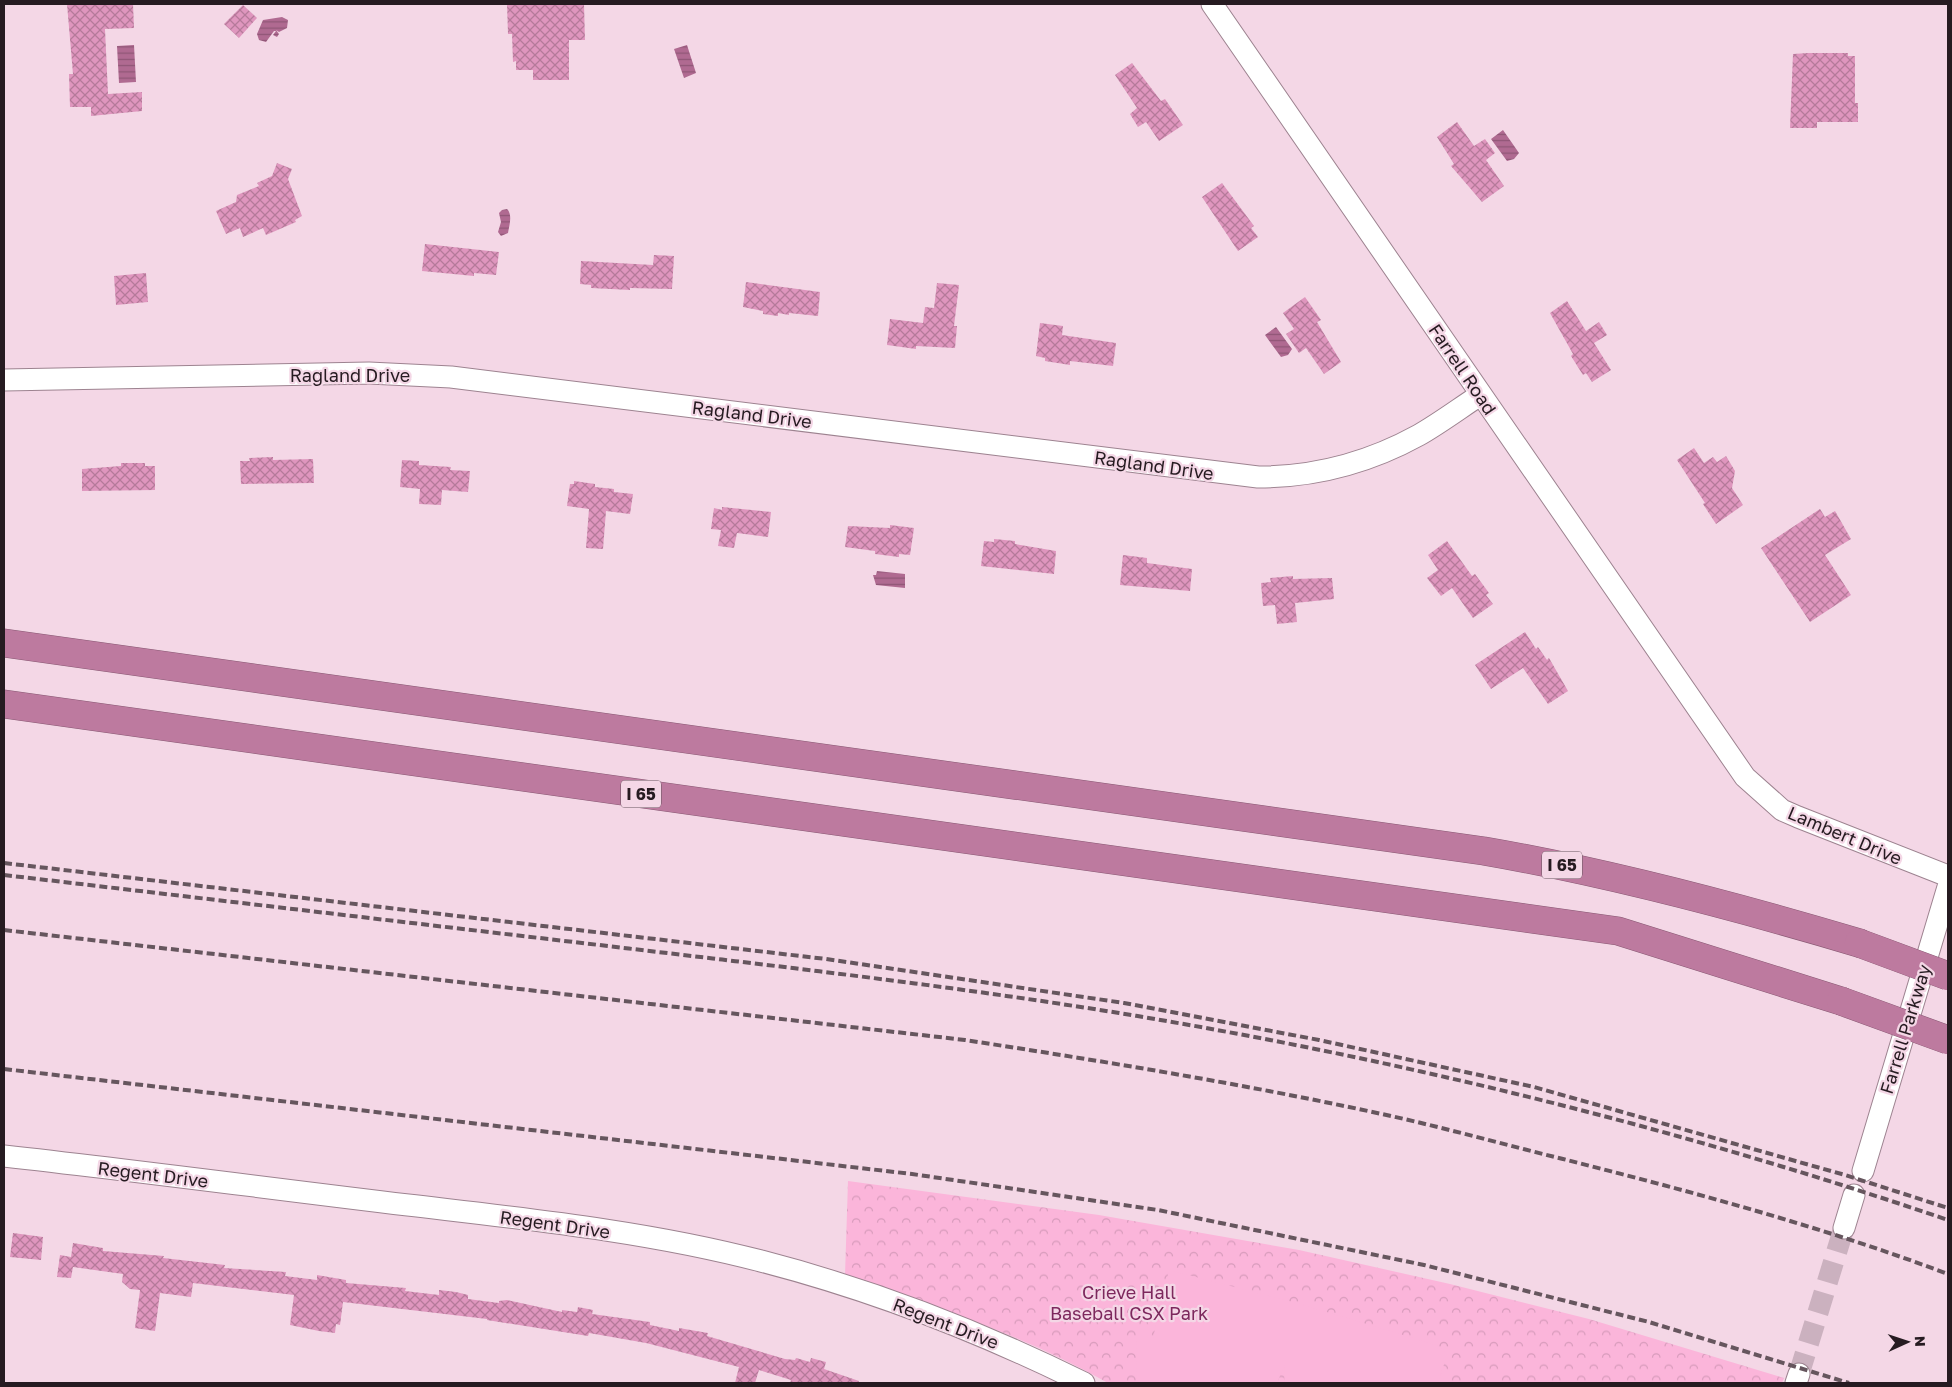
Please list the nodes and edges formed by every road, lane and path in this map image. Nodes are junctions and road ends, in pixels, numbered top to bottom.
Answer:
1 (1212, 4) edge
2 (4, 380) edge
3 (1480, 395) junction
4 (4, 643) edge
5 (4, 704) edge
6 (1713, 734) joint
7 (1948, 876) edge
8 (1948, 887) edge
9 (1948, 976) edge
10 (1948, 1040) edge
11 (4, 1156) edge
12 (1863, 1172) dead end
13 (1854, 1194) dead end
14 (1844, 1228) tunnel mouth
15 (1084, 1383) edge

1 - 3 street, Farrell Road
2 - 3 street, Ragland Drive
3 - 6 street, Farrell Road
4 - 9 highway, I 65, bridge
5 - 10 highway, I 65, bridge
6 - 7 street, Lambert Drive
8 - 12 street, Farrell Parkway
11 - 15 street, Regent Drive
13 - 14 street

